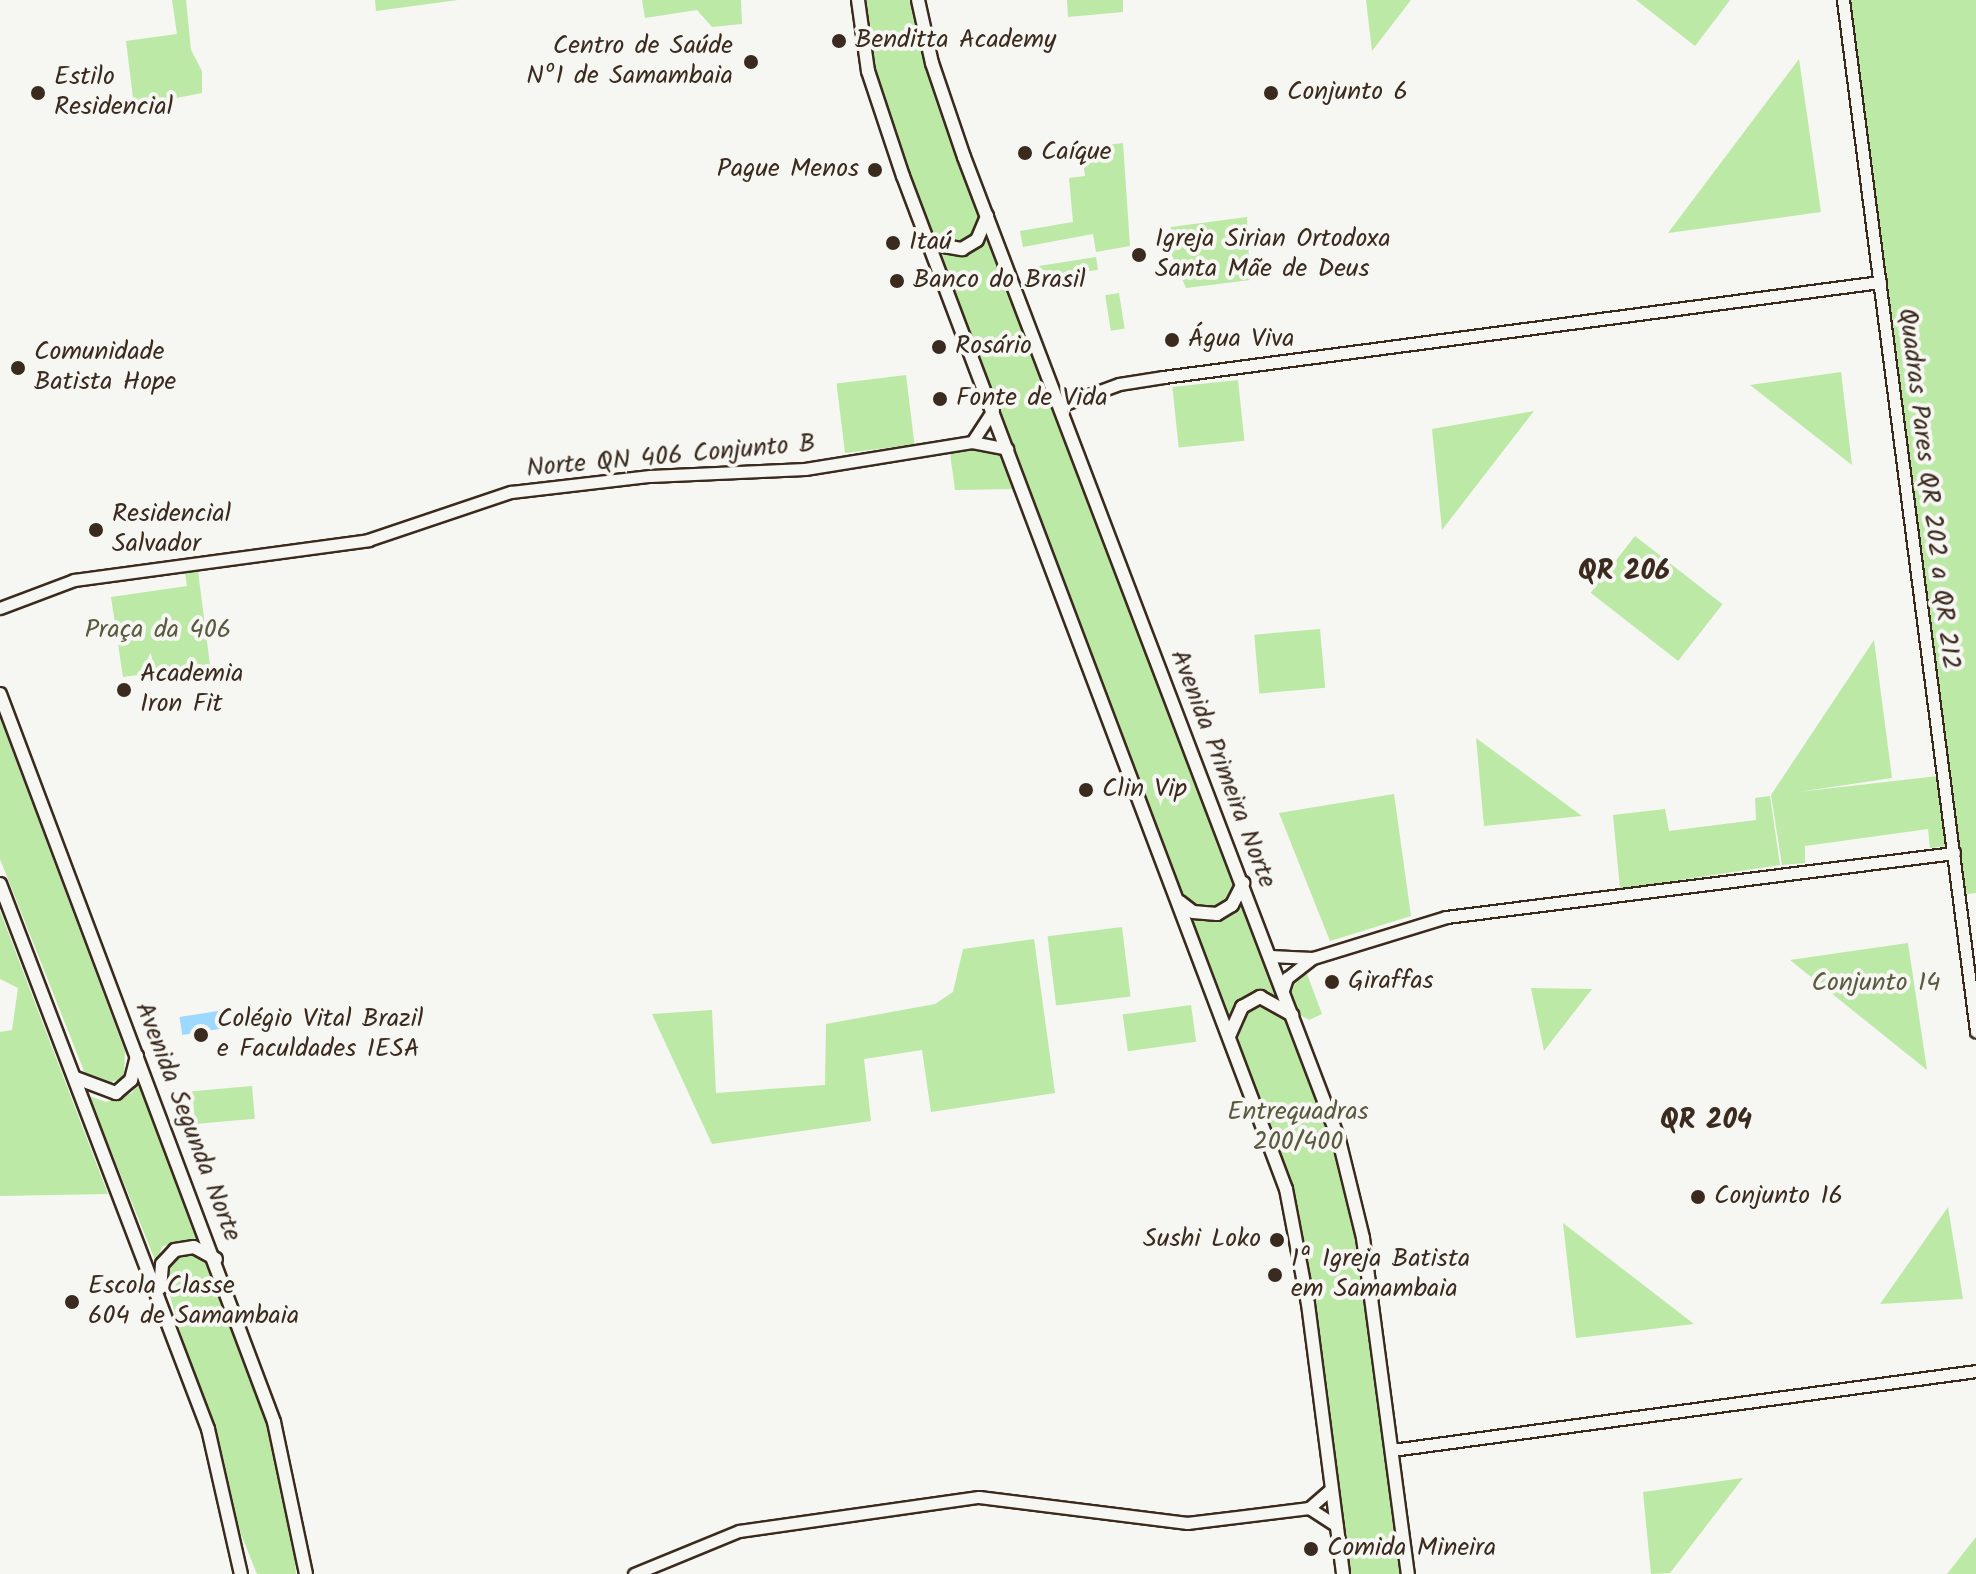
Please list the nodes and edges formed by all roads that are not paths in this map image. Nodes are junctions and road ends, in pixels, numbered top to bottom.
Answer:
1 (858, 0) edge
2 (918, 0) edge
3 (1843, 0) edge
4 (987, 216) junction
5 (927, 243) junction
6 (1880, 282) junction
7 (1059, 406) junction
8 (993, 410) junction
9 (972, 442) junction
10 (1007, 449) junction
11 (1, 609) edge
12 (0, 694) edge
13 (1954, 853) junction
14 (1243, 883) junction
15 (0, 884) edge
16 (1180, 902) junction
17 (1270, 956) junction
18 (1313, 958) junction
19 (1283, 990) junction
20 (1292, 1015) junction
21 (1976, 1031) edge
22 (1230, 1034) junction
23 (138, 1053) junction
24 (76, 1078) junction
25 (216, 1259) junction
26 (160, 1296) junction
27 (1976, 1371) edge
28 (1392, 1450) junction
29 (1331, 1489) junction
30 (1309, 1508) junction
31 (1337, 1526) junction
32 (241, 1574) edge
33 (306, 1574) edge
34 (634, 1574) edge
35 (1343, 1574) edge
36 (1408, 1574) edge

1 - 5 main road
2 - 4 main road, Avenida Primeira Norte
3 - 6 street, Quadras Pares QR 202 a QR 212
4 - 5 main road
4 - 7 main road, Avenida Primeira Norte
5 - 8 main road
6 - 7 street
6 - 13 street, Quadras Pares QR 202 a QR 212
7 - 14 main road, Avenida Primeira Norte
8 - 9 street
8 - 10 main road
9 - 10 street, Norte QN 406 Conjunto B
9 - 11 street, Norte QN 406 Conjunto B
10 - 16 main road
12 - 23 main road, Avenida Segunda Norte
13 - 18 street
13 - 21 street, Quadras Pares QR 202 a QR 212
14 - 16 main road
14 - 17 main road, Avenida Primeira Norte
15 - 24 main road
16 - 22 main road
17 - 18 street
17 - 19 main road, Avenida Primeira Norte
18 - 19 street
19 - 20 main road, Avenida Primeira Norte
20 - 22 main road
20 - 28 main road, Avenida Primeira Norte
22 - 29 main road
23 - 24 main road
23 - 25 main road, Avenida Segunda Norte
24 - 26 main road
25 - 26 main road
25 - 33 main road, Avenida Segunda Norte
26 - 32 main road
27 - 28 street
28 - 36 main road, Avenida Primeira Norte
29 - 30 street
29 - 31 main road
30 - 31 street
30 - 34 street
31 - 35 main road

